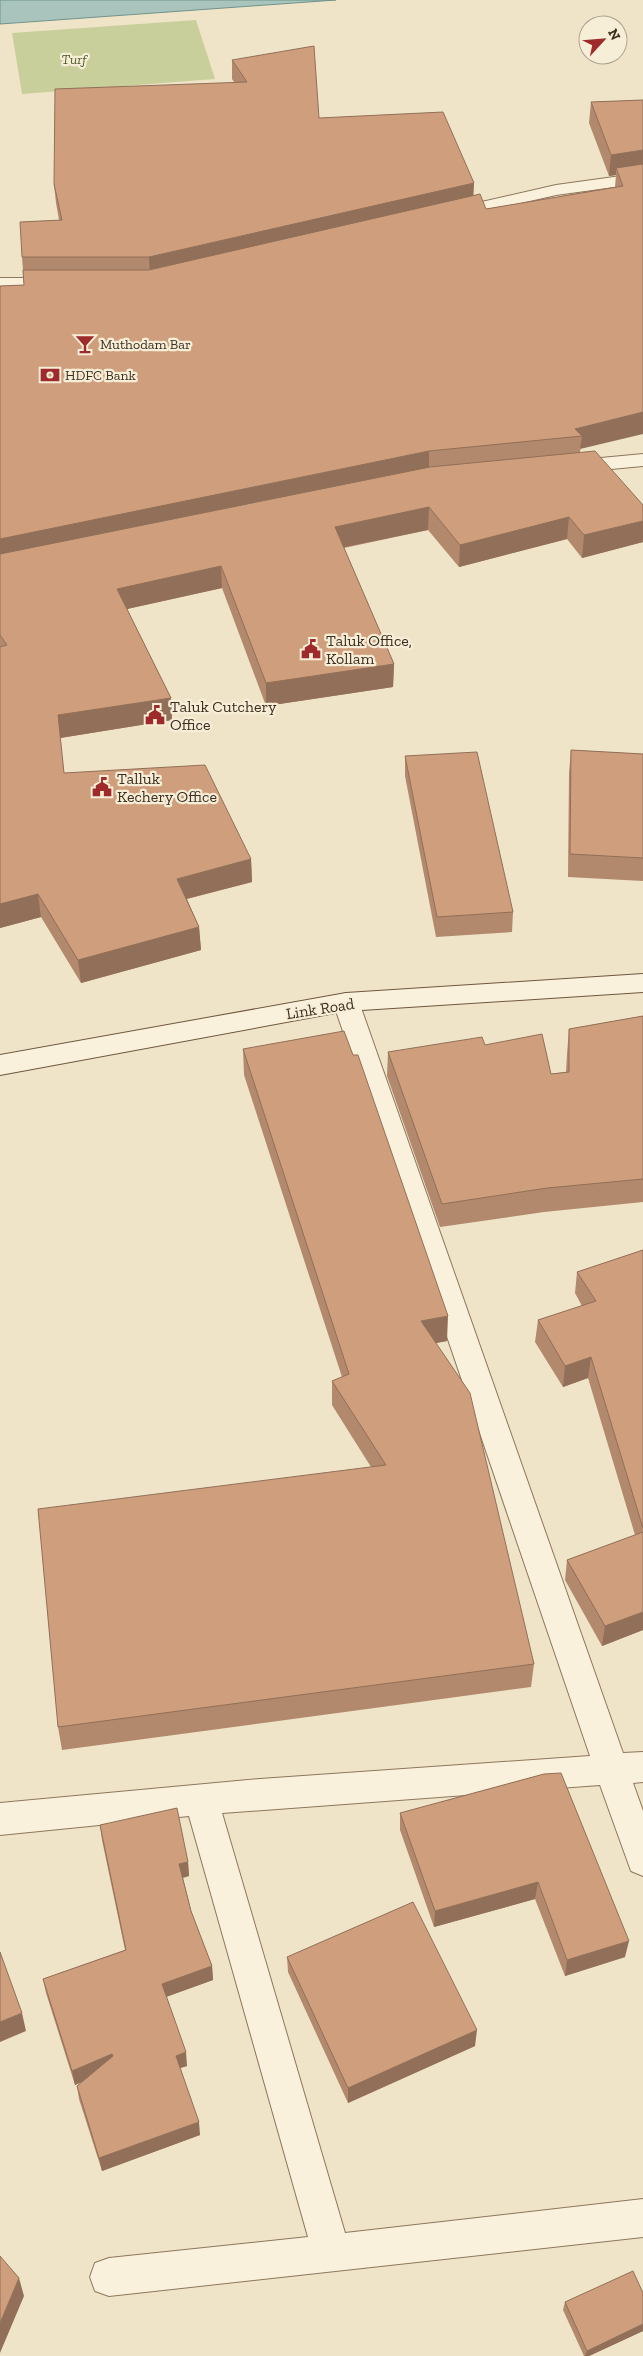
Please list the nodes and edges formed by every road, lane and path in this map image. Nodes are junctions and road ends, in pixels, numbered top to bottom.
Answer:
1 (643, 178) edge
2 (431, 219) edge
3 (0, 284) edge
4 (80, 284) edge
5 (643, 460) edge
6 (554, 469) edge
7 (643, 983) edge
8 (346, 1002) junction
9 (0, 1065) edge
10 (627, 1769) edge
11 (201, 1800) junction
12 (0, 1819) edge
13 (643, 1860) edge
14 (643, 2218) edge
15 (332, 2254) junction
16 (109, 2277) dead end

1 - 2 main road
3 - 4 main road
5 - 6 main road
7 - 8 main road, Link Road
8 - 9 main road, Link Road
8 - 10 main road
10 - 11 main road
10 - 13 main road
11 - 12 main road
11 - 15 main road
14 - 15 main road
15 - 16 main road

